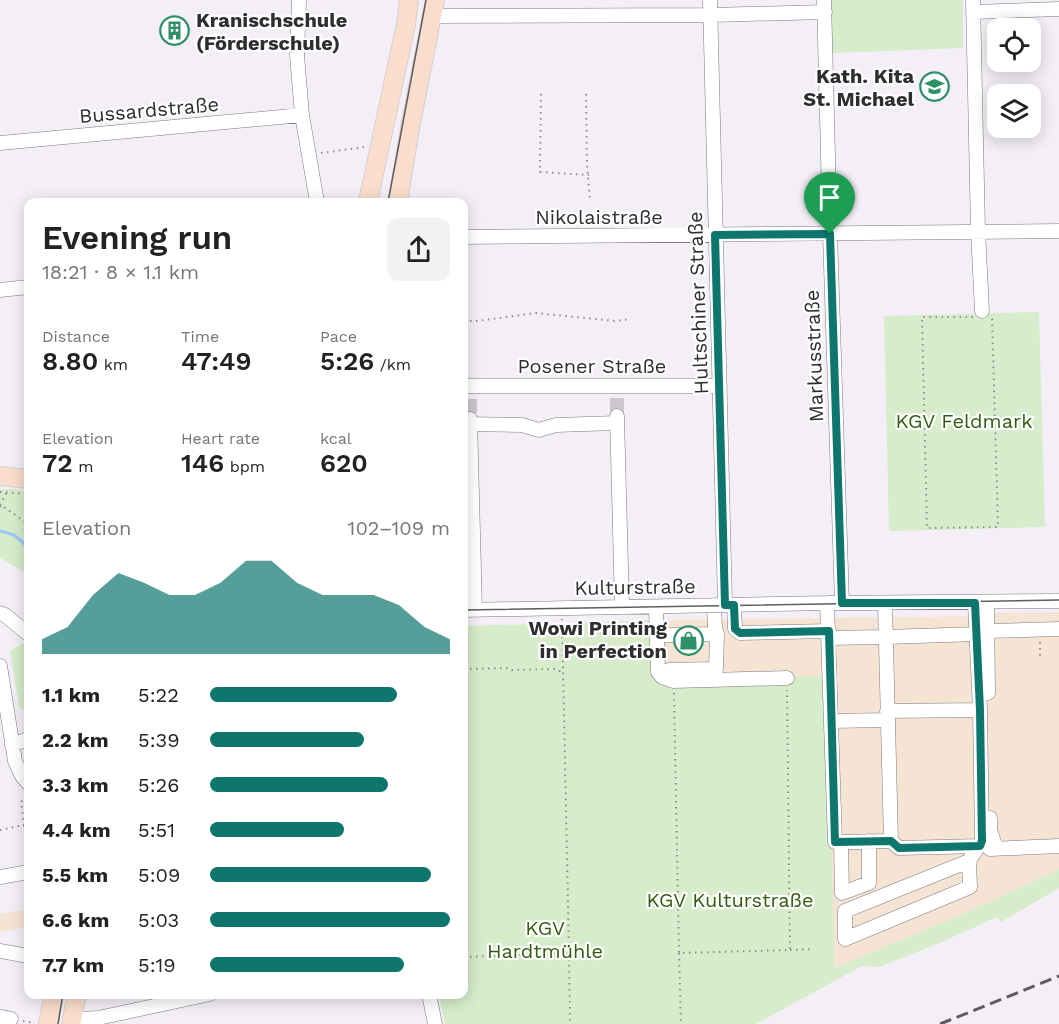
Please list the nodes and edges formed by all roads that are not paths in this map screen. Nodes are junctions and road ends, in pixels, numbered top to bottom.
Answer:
1 (299, 0) edge
2 (409, 0) edge
3 (710, 0) edge
4 (824, 6) edge
5 (973, 6) edge
6 (433, 8) edge
7 (1059, 9) edge
8 (711, 15) junction
9 (302, 115) junction
10 (0, 143) edge
11 (316, 198) edge
12 (369, 198) edge
13 (399, 198) edge
14 (978, 231) junction
15 (1059, 231) edge
16 (830, 234) junction
17 (715, 235) junction
18 (468, 237) edge
19 (24, 287) edge
20 (0, 290) edge
21 (980, 314) road end
22 (720, 386) junction
23 (468, 390) edge
24 (468, 422) edge
25 (24, 480) edge
26 (4, 484) edge
27 (1059, 601) edge
28 (827, 603) junction
29 (842, 603) junction
30 (981, 603) junction
31 (885, 604) junction
32 (724, 605) junction
33 (622, 607) junction
34 (656, 607) junction
35 (469, 610) edge
36 (0, 613) edge
37 (1059, 629) edge
38 (24, 631) edge
39 (982, 632) junction
40 (717, 634) junction
41 (829, 634) junction
42 (666, 635) dead end
43 (886, 637) junction
44 (0, 666) edge
45 (671, 676) junction
46 (787, 678) road end
47 (980, 710) junction
48 (888, 716) junction
49 (831, 721) junction
50 (24, 740) edge
51 (12, 745) junction
52 (24, 778) edge
53 (868, 841) junction
54 (891, 841) junction
55 (841, 842) junction
56 (981, 843) junction
57 (1059, 846) edge
58 (996, 848) junction
59 (969, 861) junction
60 (24, 873) edge
61 (0, 877) edge
62 (870, 883) junction
63 (873, 900) junction
64 (0, 951) edge
65 (24, 955) edge
66 (53, 999) edge
67 (76, 999) edge
68 (187, 999) edge
69 (430, 999) edge
70 (72, 1020) edge
71 (48, 1024) edge
72 (435, 1024) edge

1 - 9 street
2 - 12 main road
3 - 8 street, Hultschiner Straße
4 - 8 street
4 - 16 street, Markusstraße
5 - 7 street
5 - 14 street
6 - 8 street
6 - 13 main road
8 - 17 street, Hultschiner Straße
9 - 10 street, Bussardstraße
9 - 11 street
14 - 15 street, Nikolaistraße
14 - 16 street, Nikolaistraße
14 - 21 street
16 - 17 street, Nikolaistraße
16 - 29 street, Markusstraße
17 - 18 street, Nikolaistraße
17 - 22 street, Hultschiner Straße
19 - 20 street
22 - 23 street, Posener Straße
22 - 32 street, Hultschiner Straße
24 - 33 street
24 - 35 street
25 - 26 main road
27 - 30 street, Kulturstraße
28 - 29 street, Kulturstraße
28 - 32 street, Kulturstraße
28 - 41 street
29 - 31 street, Kulturstraße
30 - 31 street, Kulturstraße
30 - 39 street
31 - 43 street
32 - 34 street, Kulturstraße
32 - 40 street
32 - 41 street
33 - 34 street, Kulturstraße
33 - 35 street, Kulturstraße
34 - 45 street
36 - 38 street
37 - 39 street
39 - 43 street
39 - 47 street
39 - 58 street
40 - 42 street
40 - 45 street
41 - 43 street
41 - 49 street
43 - 48 street
44 - 51 street
45 - 46 street
47 - 48 street
47 - 56 street
48 - 49 street
48 - 54 street
49 - 55 street
50 - 51 street
51 - 52 street
53 - 54 street
53 - 55 street
53 - 62 street
54 - 56 street
55 - 62 street
56 - 58 street
56 - 59 street
57 - 58 street
59 - 63 street
59 - 63 street
60 - 61 street
62 - 63 street
64 - 65 street
66 - 71 main road
67 - 70 main road
68 - 70 street
69 - 72 street

